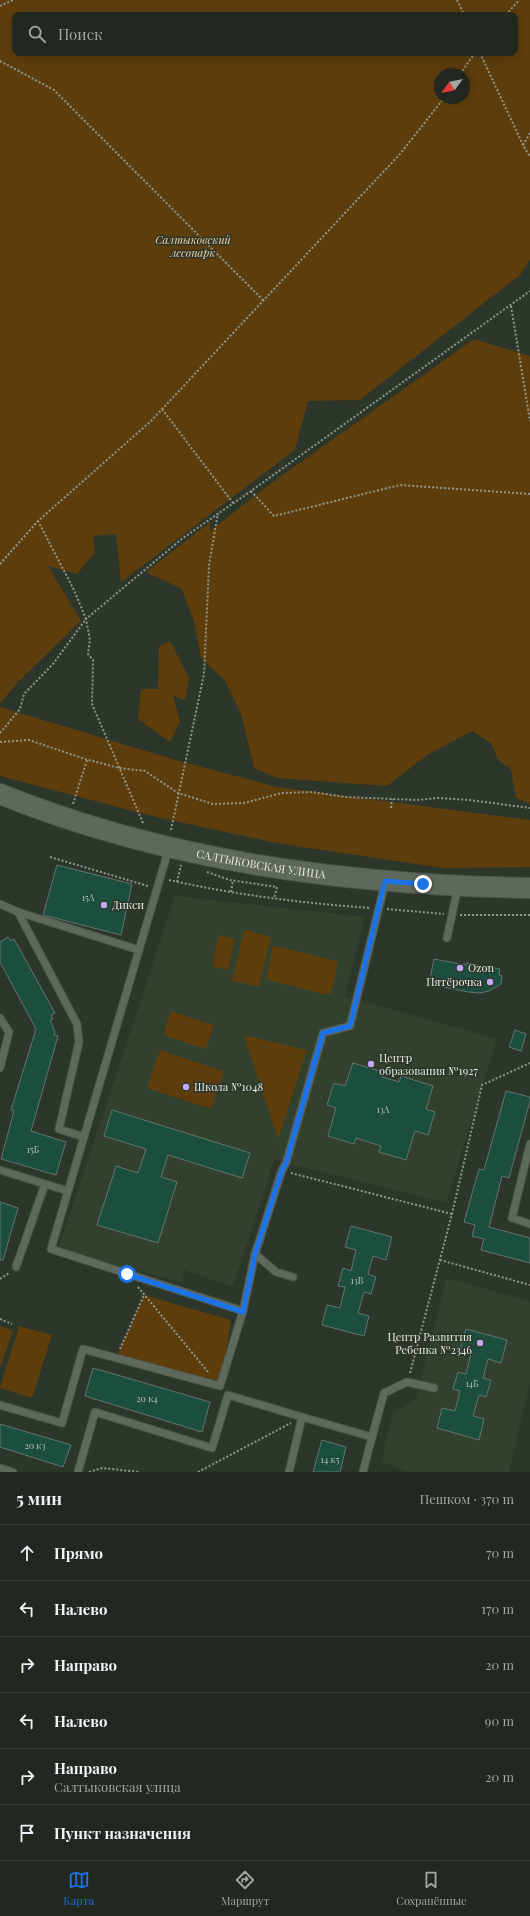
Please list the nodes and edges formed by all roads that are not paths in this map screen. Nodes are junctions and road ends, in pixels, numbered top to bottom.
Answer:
1 (0, 794) edge
2 (170, 838) junction
3 (385, 881) junction
4 (458, 886) junction
5 (530, 888) edge
6 (0, 904) edge
7 (18, 912) junction
8 (447, 938) dead end
9 (139, 950) junction
10 (0, 1018) edge
11 (0, 1068) edge
12 (84, 1137) junction
13 (530, 1144) edge
14 (0, 1170) edge
15 (45, 1184) junction
16 (68, 1191) junction
17 (530, 1224) edge
18 (255, 1254) junction
19 (16, 1267) road end
20 (293, 1278) dead end
21 (243, 1312) junction
22 (434, 1388) dead end
23 (0, 1405) edge
24 (302, 1417) junction
25 (372, 1437) junction
26 (0, 1468) edge
27 (13, 1472) edge
28 (78, 1472) edge
29 (289, 1472) edge
30 (362, 1472) edge

1 - 2 street, САЛТЫКОВСКАЯ УЛИЦА
2 - 3 street, САЛТЫКОВСКАЯ УЛИЦА
2 - 9 lane
3 - 4 street, САЛТЫКОВСКАЯ УЛИЦА
3 - 18 lane
4 - 5 street, САЛТЫКОВСКАЯ УЛИЦА
4 - 8 lane
6 - 7 lane
7 - 9 lane
7 - 12 lane
9 - 12 lane
10 - 11 lane
12 - 16 lane
13 - 17 lane
14 - 15 lane
15 - 16 lane
15 - 19 lane
16 - 21 lane
18 - 20 lane
18 - 21 lane
21 - 23 lane
22 - 25 lane
24 - 25 lane
24 - 28 lane
24 - 29 lane
25 - 30 lane
26 - 27 lane

